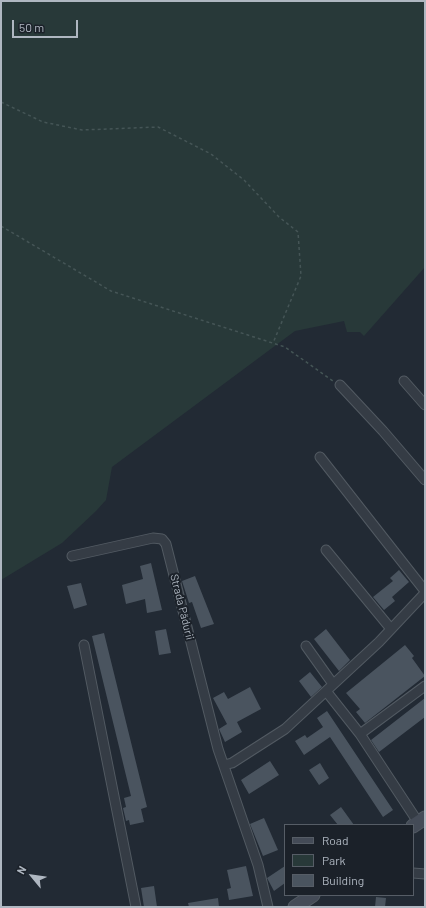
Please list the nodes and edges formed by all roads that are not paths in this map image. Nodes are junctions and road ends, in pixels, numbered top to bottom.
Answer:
1 (404, 381) dead end
2 (340, 385) road end
3 (425, 405) edge
4 (320, 457) dead end
5 (425, 480) edge
6 (326, 550) dead end
7 (72, 556) dead end
8 (425, 592) edge
9 (391, 628) junction
10 (84, 645) dead end
11 (306, 646) dead end
12 (334, 684) junction
13 (425, 686) edge
14 (326, 691) junction
15 (360, 734) junction
16 (224, 764) junction
17 (419, 822) edge
18 (414, 873) edge
19 (425, 874) edge
20 (312, 896) edge
21 (136, 907) edge
22 (268, 907) edge
23 (295, 907) edge

1 - 3 street
2 - 5 street
4 - 8 street
6 - 9 street
7 - 16 street, Strada Pădurii
8 - 9 street
9 - 12 street
10 - 21 street
11 - 12 street
12 - 14 street
13 - 15 street
14 - 15 street
14 - 16 street
15 - 17 street
16 - 22 street, Strada Pădurii
18 - 19 street
20 - 23 main road

